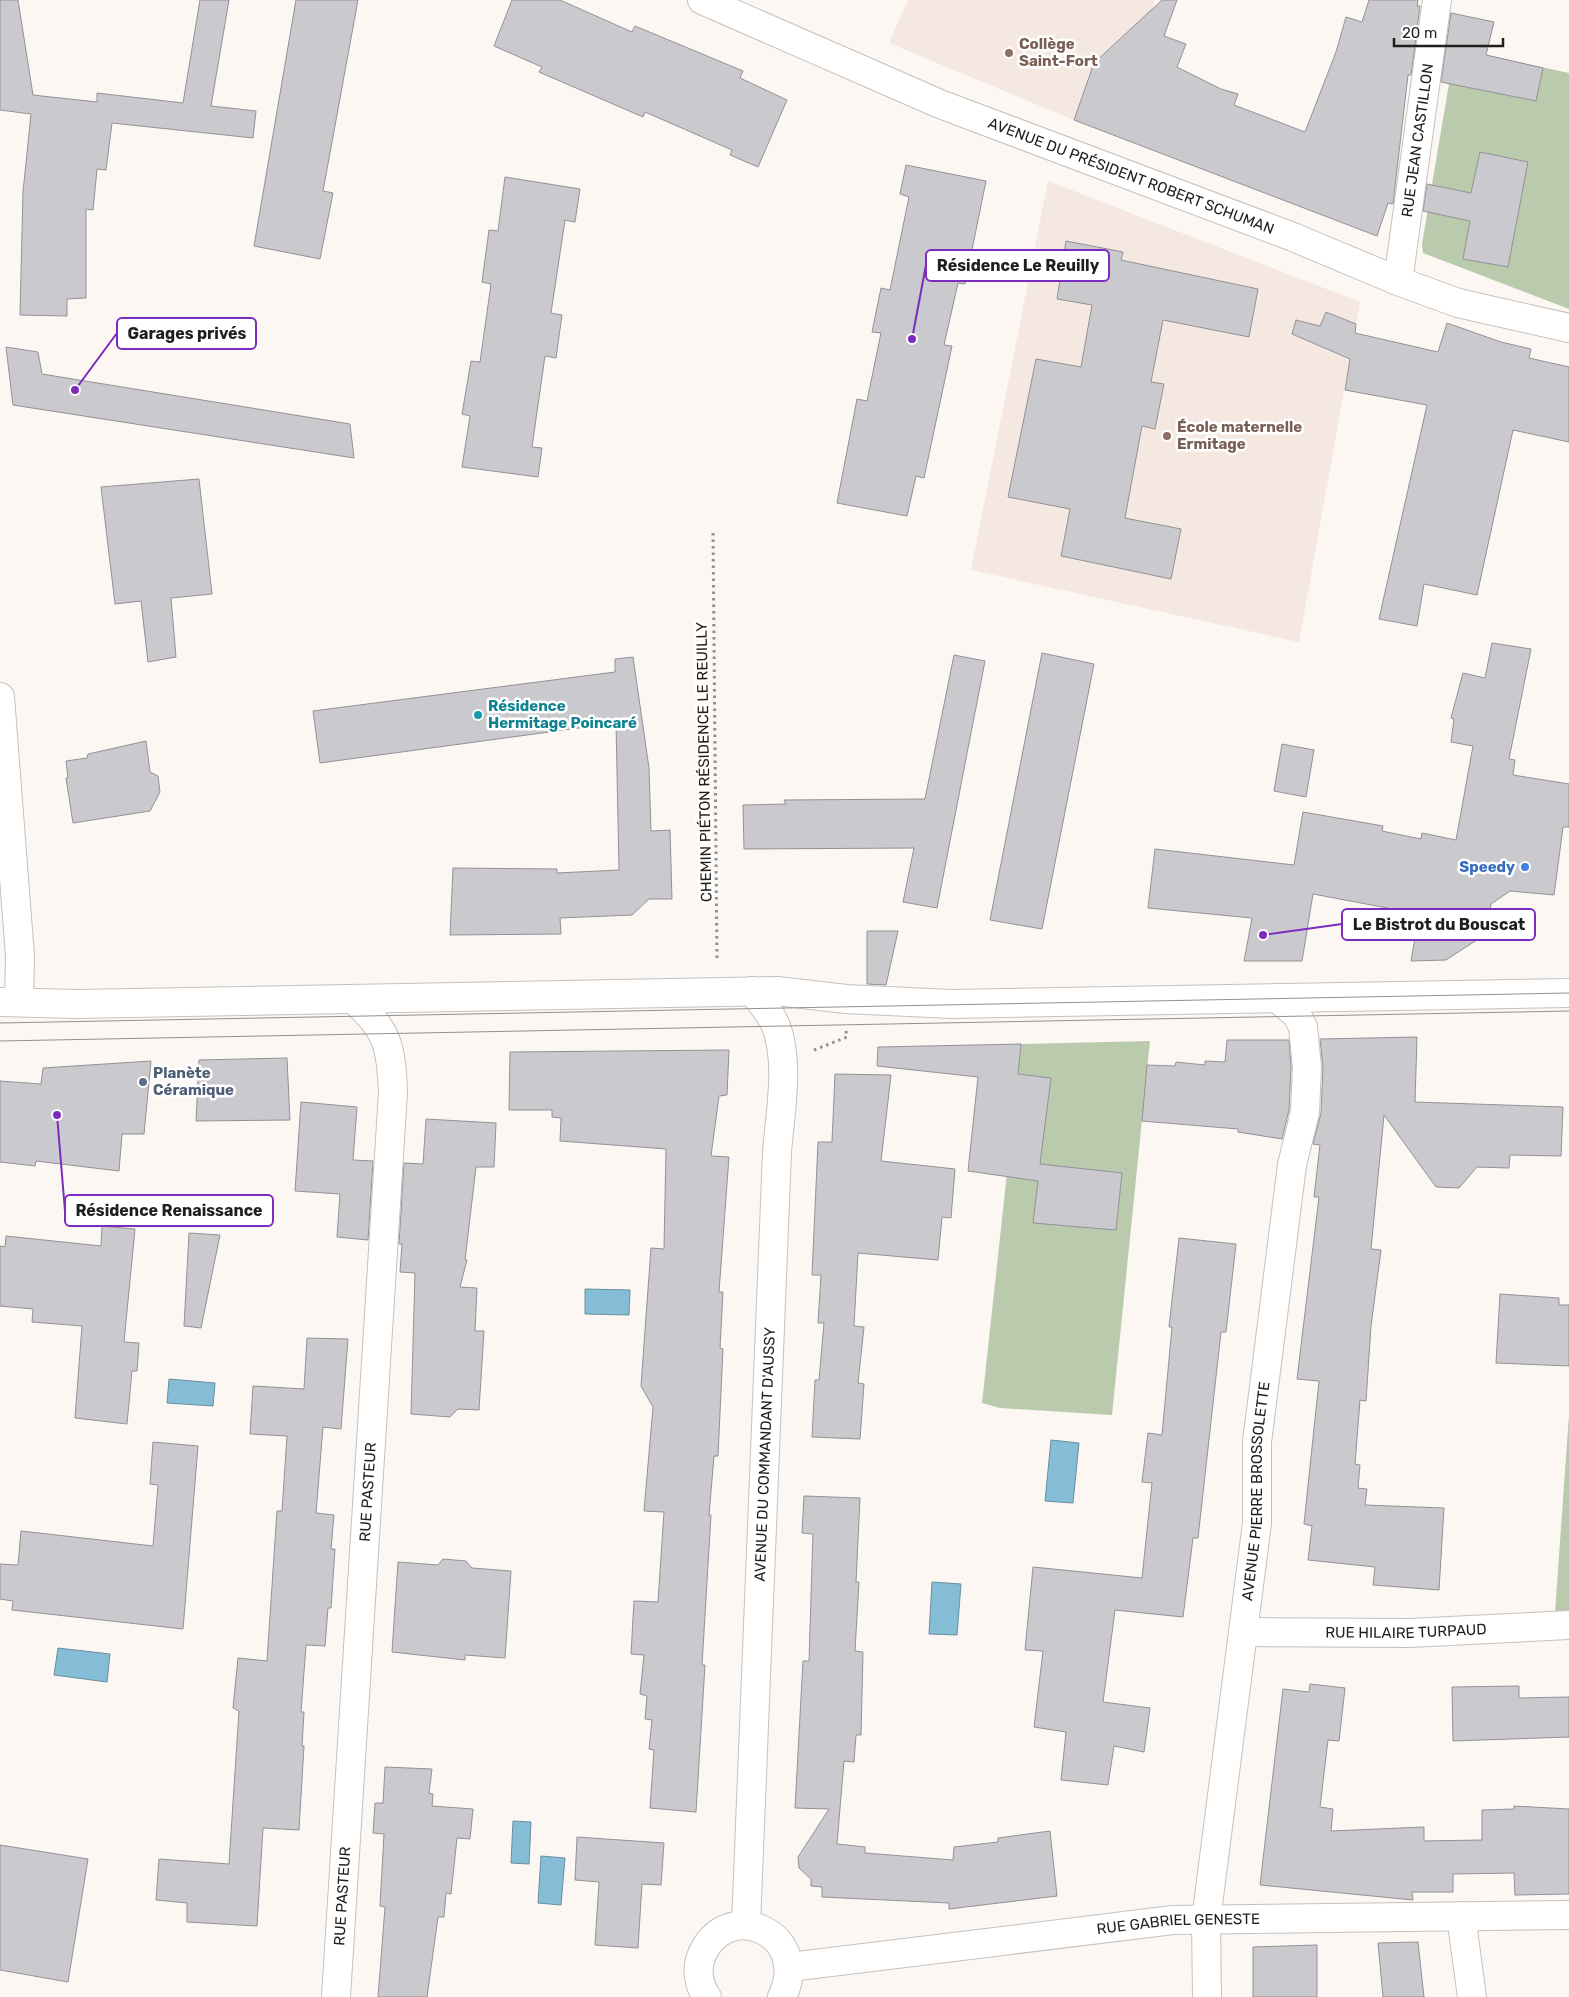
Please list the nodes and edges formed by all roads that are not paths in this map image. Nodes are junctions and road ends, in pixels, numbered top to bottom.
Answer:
1 (702, 0) edge
2 (1437, 0) edge
3 (1398, 281) junction
4 (1569, 328) edge
5 (0, 697) edge
6 (752, 991) junction
7 (1569, 993) edge
8 (1277, 998) junction
9 (353, 999) junction
10 (9, 1002) edge
11 (1569, 1626) edge
12 (1244, 1632) junction
13 (1569, 1915) edge
14 (1461, 1916) junction
15 (1206, 1920) junction
16 (746, 1925) junction
17 (790, 1967) junction
18 (336, 1997) edge
19 (707, 1997) edge
20 (782, 1997) edge
21 (1208, 1997) edge
22 (1472, 1997) edge

1 - 3 street, AVENUE DU PRÉSIDENT ROBERT SCHUMAN
2 - 3 street, RUE JEAN CASTILLON
3 - 4 street, AVENUE DU PRÉSIDENT ROBERT SCHUMAN
5 - 10 street
6 - 8 street
6 - 9 street
6 - 16 street, AVENUE DU COMMANDANT D'AUSSY
7 - 8 street
8 - 12 street, AVENUE PIERRE BROSSOLETTE
9 - 10 street
9 - 18 street, RUE PASTEUR
11 - 12 street, RUE HILAIRE TURPAUD
12 - 15 street, AVENUE PIERRE BROSSOLETTE
13 - 14 street, RUE GABRIEL GENESTE
14 - 15 street, RUE GABRIEL GENESTE
14 - 22 street
15 - 17 street, RUE GABRIEL GENESTE
15 - 21 street, AVENUE PIERRE BROSSOLETTE
16 - 17 street
16 - 19 street
17 - 20 street

